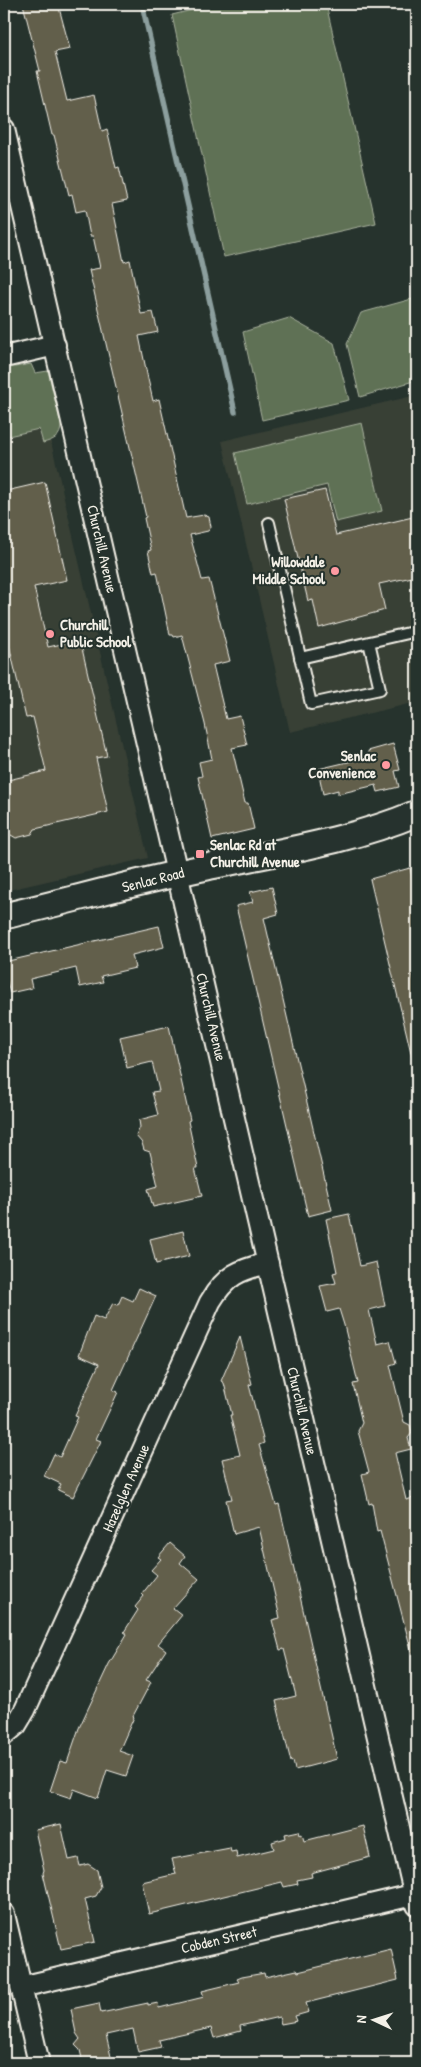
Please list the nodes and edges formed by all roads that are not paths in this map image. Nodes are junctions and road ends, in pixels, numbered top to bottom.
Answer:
1 (4, 129) edge
2 (54, 346) junction
3 (4, 357) edge
4 (269, 523) dead end
5 (417, 631) edge
6 (369, 642) junction
7 (300, 658) junction
8 (417, 813) edge
9 (178, 874) junction
10 (4, 916) edge
11 (268, 1263) junction
12 (4, 1735) edge
13 (416, 1898) edge
14 (4, 1914) edge
15 (21, 1987) junction
16 (39, 2063) edge

1 - 2 street, Churchill Avenue
2 - 3 street
2 - 9 street, Churchill Avenue
4 - 7 lane
5 - 6 lane
6 - 7 lane
6 - 7 lane
8 - 9 street, Senlac Road
9 - 10 street, Senlac Road
9 - 11 street, Churchill Avenue
11 - 12 street, Hazelglen Avenue
11 - 13 street, Churchill Avenue
13 - 15 street, Cobden Street
14 - 15 street
15 - 16 street

